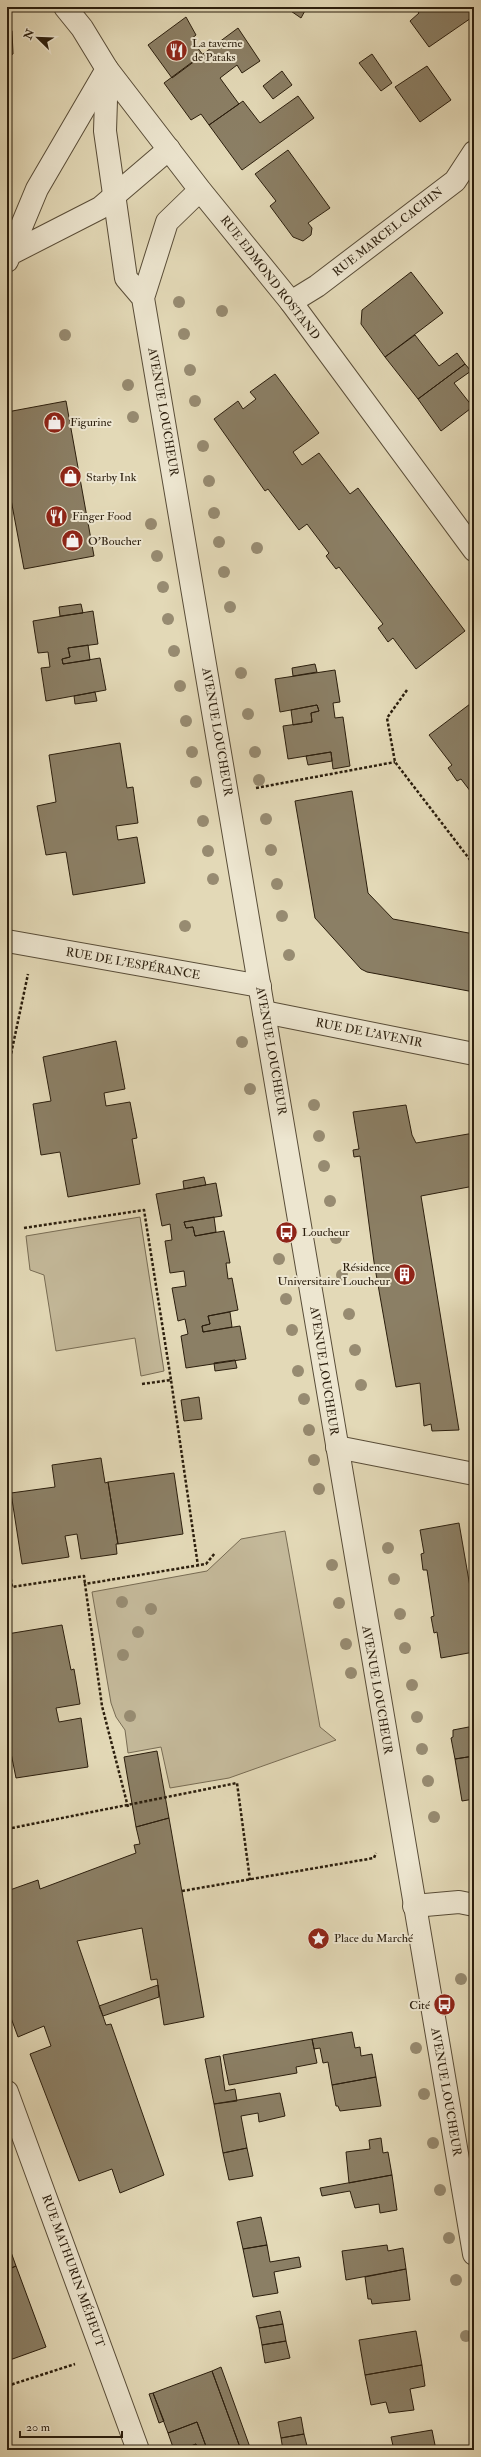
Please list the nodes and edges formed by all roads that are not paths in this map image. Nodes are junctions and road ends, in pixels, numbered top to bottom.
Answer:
1 (65, 7) edge
2 (108, 68) junction
3 (168, 149) junction
4 (474, 152) edge
5 (200, 190) junction
6 (114, 196) junction
7 (9, 258) edge
8 (143, 298) junction
9 (292, 302) junction
10 (474, 550) edge
11 (7, 941) edge
12 (260, 986) junction
13 (264, 1012) junction
14 (474, 1054) edge
15 (337, 1447) junction
16 (474, 1474) edge
17 (474, 1905) edge
18 (414, 1906) junction
19 (7, 2092) edge
20 (474, 2254) edge
21 (138, 2450) edge

1 - 2 street, RUE EDMOND ROSTAND
2 - 3 street, RUE EDMOND ROSTAND
2 - 6 street
2 - 7 street
3 - 5 street, RUE EDMOND ROSTAND
3 - 6 street
4 - 9 street, RUE MARCEL CACHIN
5 - 8 street, AVENUE LOUCHEUR
5 - 9 street, RUE EDMOND ROSTAND
6 - 7 street
6 - 8 street
8 - 12 street, AVENUE LOUCHEUR
9 - 10 street, RUE EDMOND ROSTAND
11 - 12 street, RUE DE L'ESPÉRANCE
12 - 13 street, AVENUE LOUCHEUR
13 - 14 street, RUE DE L'AVENIR
13 - 15 street, AVENUE LOUCHEUR
15 - 16 street
15 - 18 street, AVENUE LOUCHEUR
17 - 18 street
18 - 20 street, AVENUE LOUCHEUR
19 - 21 street, RUE MATHURIN MÉHEUT

